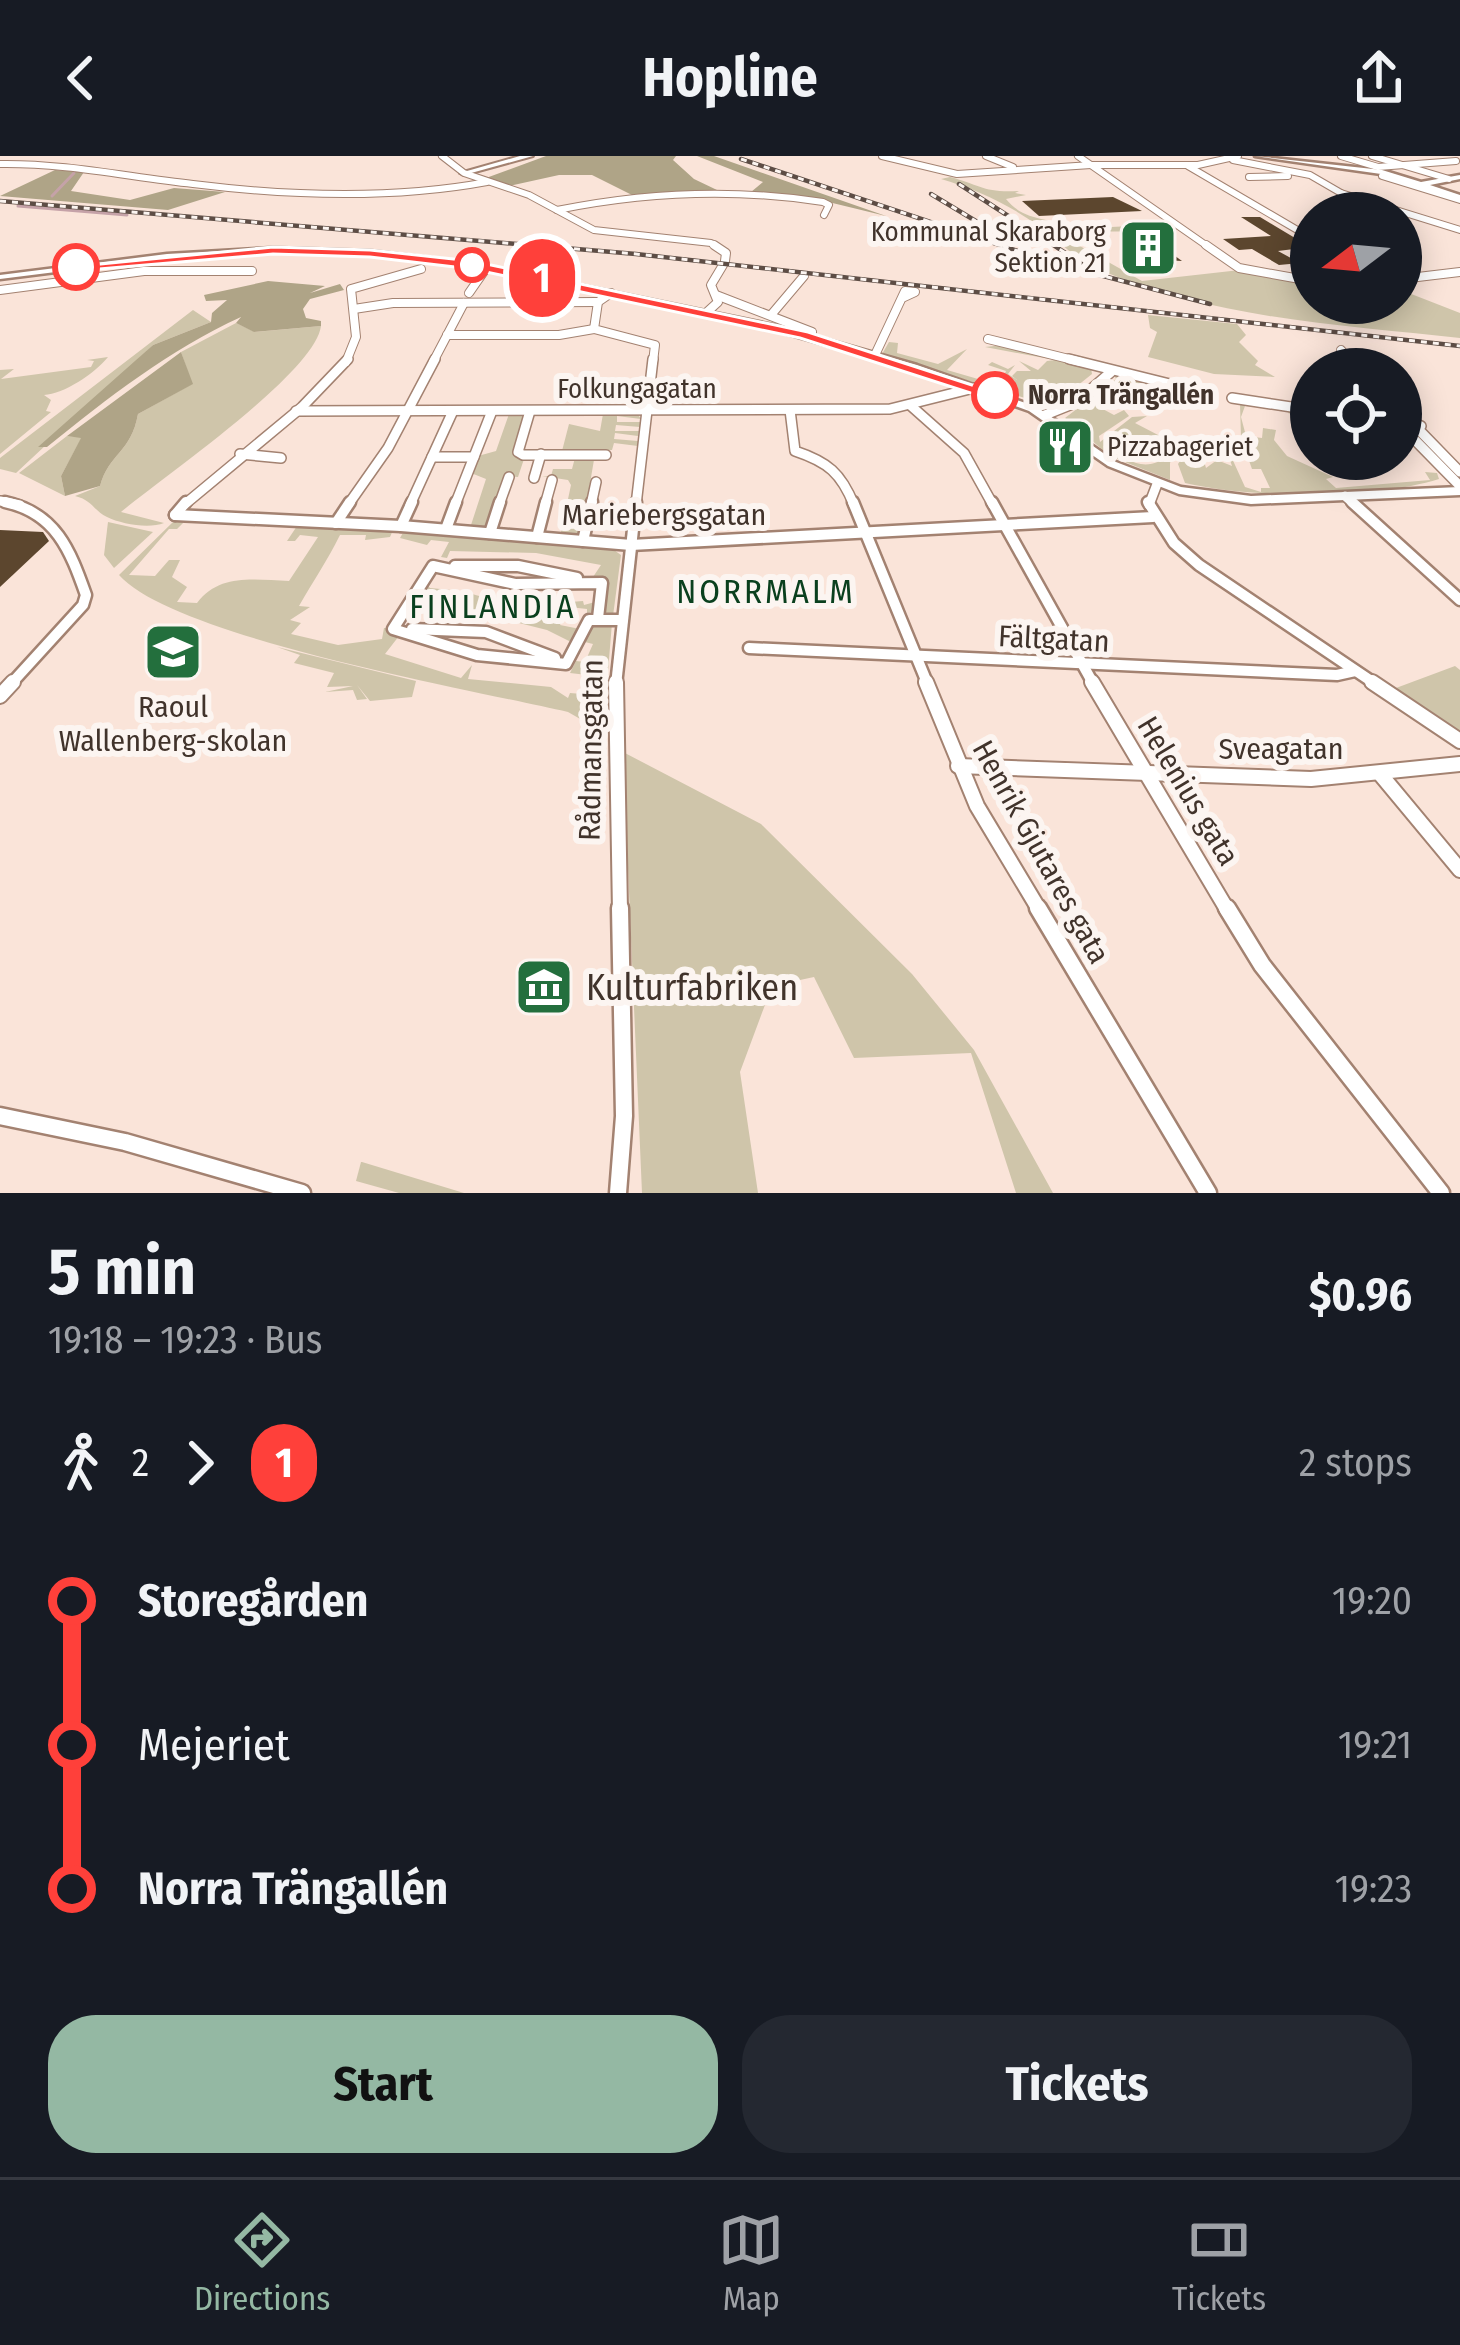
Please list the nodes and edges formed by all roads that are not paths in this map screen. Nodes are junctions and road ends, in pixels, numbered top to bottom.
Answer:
1 (442, 156) edge
2 (529, 156) edge
3 (882, 156) edge
4 (986, 156) edge
5 (1078, 156) edge
6 (1258, 156) edge
7 (1341, 156) edge
8 (1372, 156) edge
9 (1239, 157) edge
10 (1456, 161) dead end
11 (0, 164) edge
12 (1091, 165) junction
13 (1401, 165) junction
14 (1187, 166) junction
15 (1020, 170) junction
16 (459, 171) junction
17 (1302, 171) junction
18 (1382, 176) dead end
19 (1249, 177) dead end
20 (1453, 179) edge
21 (487, 182) junction
22 (1423, 185) junction
23 (1339, 192) edge
24 (1460, 198) edge
25 (557, 210) junction
26 (824, 215) dead end
27 (1422, 218) edge
28 (1290, 226) edge
29 (1460, 230) edge
30 (166, 256) junction
31 (487, 267) junction
32 (421, 269) dead end
33 (154, 270) junction
34 (252, 271) dead end
35 (1460, 272) edge
36 (804, 276) dead end
37 (0, 277) edge
38 (1290, 277) edge
39 (1422, 277) edge
40 (0, 290) edge
41 (611, 293) junction
42 (716, 295) junction
43 (466, 298) junction
44 (902, 298) dead end
45 (598, 302) junction
46 (354, 309) junction
47 (706, 313) junction
48 (771, 315) junction
49 (594, 329) junction
50 (812, 332) dead end
51 (447, 335) junction
52 (988, 339) dead end
53 (875, 356) junction
54 (1111, 372) junction
55 (974, 388) junction
56 (1186, 388) dead end
57 (1232, 398) dead end
58 (910, 405) junction
59 (1290, 407) edge
60 (648, 410) junction
61 (790, 410) junction
62 (296, 411) junction
63 (408, 411) junction
64 (453, 411) junction
65 (492, 411) junction
66 (530, 411) junction
67 (1045, 415) junction
68 (1422, 432) edge
69 (1422, 447) edge
70 (240, 454) junction
71 (541, 454) junction
72 (606, 455) dead end
73 (432, 457) junction
74 (474, 457) junction
75 (281, 458) dead end
76 (1460, 472) edge
77 (509, 477) dead end
78 (535, 478) dead end
79 (552, 480) dead end
80 (596, 482) dead end
81 (1157, 484) junction
82 (1460, 488) edge
83 (1345, 496) junction
84 (0, 500) edge
85 (1153, 517) junction
86 (336, 523) junction
87 (400, 526) junction
88 (1008, 527) junction
89 (446, 530) junction
90 (490, 533) junction
91 (866, 535) junction
92 (537, 537) junction
93 (583, 541) junction
94 (632, 545) junction
95 (1460, 600) edge
96 (598, 618) junction
97 (622, 620) junction
98 (486, 632) junction
99 (439, 636) junction
100 (523, 644) junction
101 (749, 649) dead end
102 (468, 652) junction
103 (915, 656) junction
104 (510, 659) junction
105 (566, 664) junction
106 (1083, 664) junction
107 (1355, 671) junction
108 (0, 696) edge
109 (1460, 741) edge
110 (1460, 764) edge
111 (958, 766) junction
112 (1144, 774) junction
113 (1381, 775) junction
114 (1460, 869) edge
115 (0, 1116) edge
116 (302, 1193) edge
117 (618, 1193) edge
118 (1208, 1193) edge
119 (1441, 1193) edge

1 - 16 street
2 - 16 highway
3 - 15 street
4 - 15 street
5 - 12 street
6 - 22 main road
7 - 13 street
8 - 13 street
9 - 14 street
9 - 17 street
9 - 22 main road
10 - 13 street
11 - 21 street
12 - 14 street
12 - 15 street
12 - 38 street
13 - 20 street
14 - 28 street
16 - 21 street
17 - 19 street
17 - 23 street
18 - 22 street
20 - 22 main road
21 - 25 street
22 - 24 main road
25 - 26 street
25 - 42 street
27 - 29 street
30 - 31 street
30 - 33 street
30 - 37 street
31 - 41 street
31 - 43 street
32 - 46 street
33 - 34 street
33 - 40 street
35 - 39 street
36 - 48 street
41 - 45 street
41 - 47 street
42 - 47 street
42 - 48 street
43 - 45 street
43 - 46 street
43 - 51 street
44 - 53 street
45 - 49 street
46 - 62 street
47 - 53 street
48 - 50 street
49 - 51 street
49 - 60 street, Rådmansgatan
51 - 63 street
52 - 54 street
53 - 55 street
54 - 56 street
54 - 67 street
55 - 58 street, Folkungagatan
55 - 67 street
57 - 59 street
58 - 61 street, Folkungagatan
58 - 88 street, Helenius gata
60 - 61 street, Folkungagatan
60 - 66 street, Folkungagatan
60 - 94 street, Rådmansgatan
61 - 91 street, Henrik Gjutares gata
62 - 63 street, Folkungagatan
62 - 70 street
63 - 64 street, Folkungagatan
63 - 86 street
64 - 65 street, Folkungagatan
64 - 73 street
65 - 66 street, Folkungagatan
65 - 74 street
66 - 71 street
67 - 81 street
68 - 76 street
69 - 82 street
70 - 75 street
70 - 86 street, Mariebergsgatan
71 - 72 street
71 - 78 street
73 - 74 street
73 - 87 street
74 - 89 street
77 - 90 street
79 - 92 street
80 - 93 street
81 - 83 street
81 - 85 street
82 - 83 street
83 - 95 street
84 - 108 street
85 - 88 street, Mariebergsgatan
85 - 107 street
86 - 87 street, Mariebergsgatan
87 - 89 street, Mariebergsgatan
88 - 91 street, Mariebergsgatan
88 - 106 street, Helenius gata
89 - 90 street, Mariebergsgatan
90 - 92 street, Mariebergsgatan
91 - 94 street, Mariebergsgatan
91 - 103 street, Henrik Gjutares gata
92 - 93 street, Mariebergsgatan
93 - 94 street, Mariebergsgatan
94 - 97 street, Rådmansgatan
96 - 97 street
96 - 99 street
96 - 105 street
97 - 117 street, Rådmansgatan
98 - 99 street
98 - 100 street
98 - 102 street
99 - 102 street
100 - 104 street
100 - 105 street
101 - 103 street, Fältgatan
102 - 104 street
103 - 106 street, Fältgatan
103 - 111 street, Henrik Gjutares gata
104 - 105 street
106 - 107 street, Fältgatan
106 - 112 street, Helenius gata
107 - 109 street
110 - 113 street, Sveagatan
111 - 112 street, Sveagatan
111 - 118 street, Henrik Gjutares gata
112 - 113 street, Sveagatan
112 - 119 street, Helenius gata
113 - 114 street
115 - 116 street

